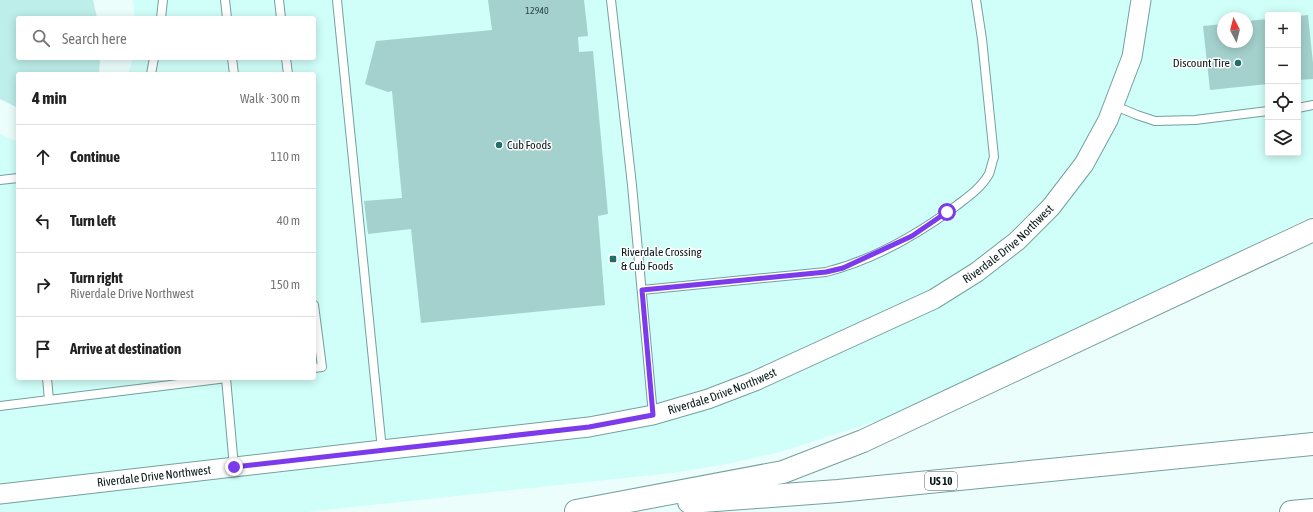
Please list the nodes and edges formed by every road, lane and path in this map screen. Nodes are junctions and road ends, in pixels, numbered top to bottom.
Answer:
1 (164, 0) edge
2 (225, 0) edge
3 (279, 0) edge
4 (336, 0) edge
5 (611, 0) edge
6 (976, 0) edge
7 (1141, 0) edge
8 (160, 16) edge
9 (227, 16) edge
10 (281, 16) edge
11 (154, 60) edge
12 (232, 60) edge
13 (286, 60) edge
14 (151, 72) edge
15 (234, 72) edge
16 (288, 72) edge
17 (1113, 105) junction
18 (1313, 105) edge
19 (1301, 107) edge
20 (1265, 111) edge
21 (16, 178) edge
22 (0, 180) edge
23 (1313, 230) edge
24 (642, 290) junction
25 (316, 320) edge
26 (316, 368) edge
27 (47, 380) edge
28 (210, 380) edge
29 (226, 380) edge
30 (49, 400) junction
31 (0, 406) edge
32 (653, 415) junction
33 (1313, 444) edge
34 (382, 450) junction
35 (234, 467) junction
36 (0, 494) edge
37 (1313, 510) edge
38 (572, 512) edge
39 (1290, 512) edge

1 - 8 lane
2 - 9 lane
3 - 10 lane
4 - 34 lane
5 - 24 lane
6 - 24 lane
7 - 17 street, Riverdale Drive Northwest
11 - 14 lane
12 - 15 lane
13 - 16 lane
17 - 20 lane
17 - 32 street, Riverdale Drive Northwest
18 - 19 lane
21 - 22 lane
23 - 38 highway
24 - 32 lane
25 - 26 lane
27 - 30 lane
28 - 30 lane
29 - 35 lane
30 - 31 lane
32 - 34 street, Riverdale Drive Northwest
33 - 38 highway, US 10
34 - 35 street, Riverdale Drive Northwest
35 - 36 street, Riverdale Drive Northwest
37 - 39 highway

